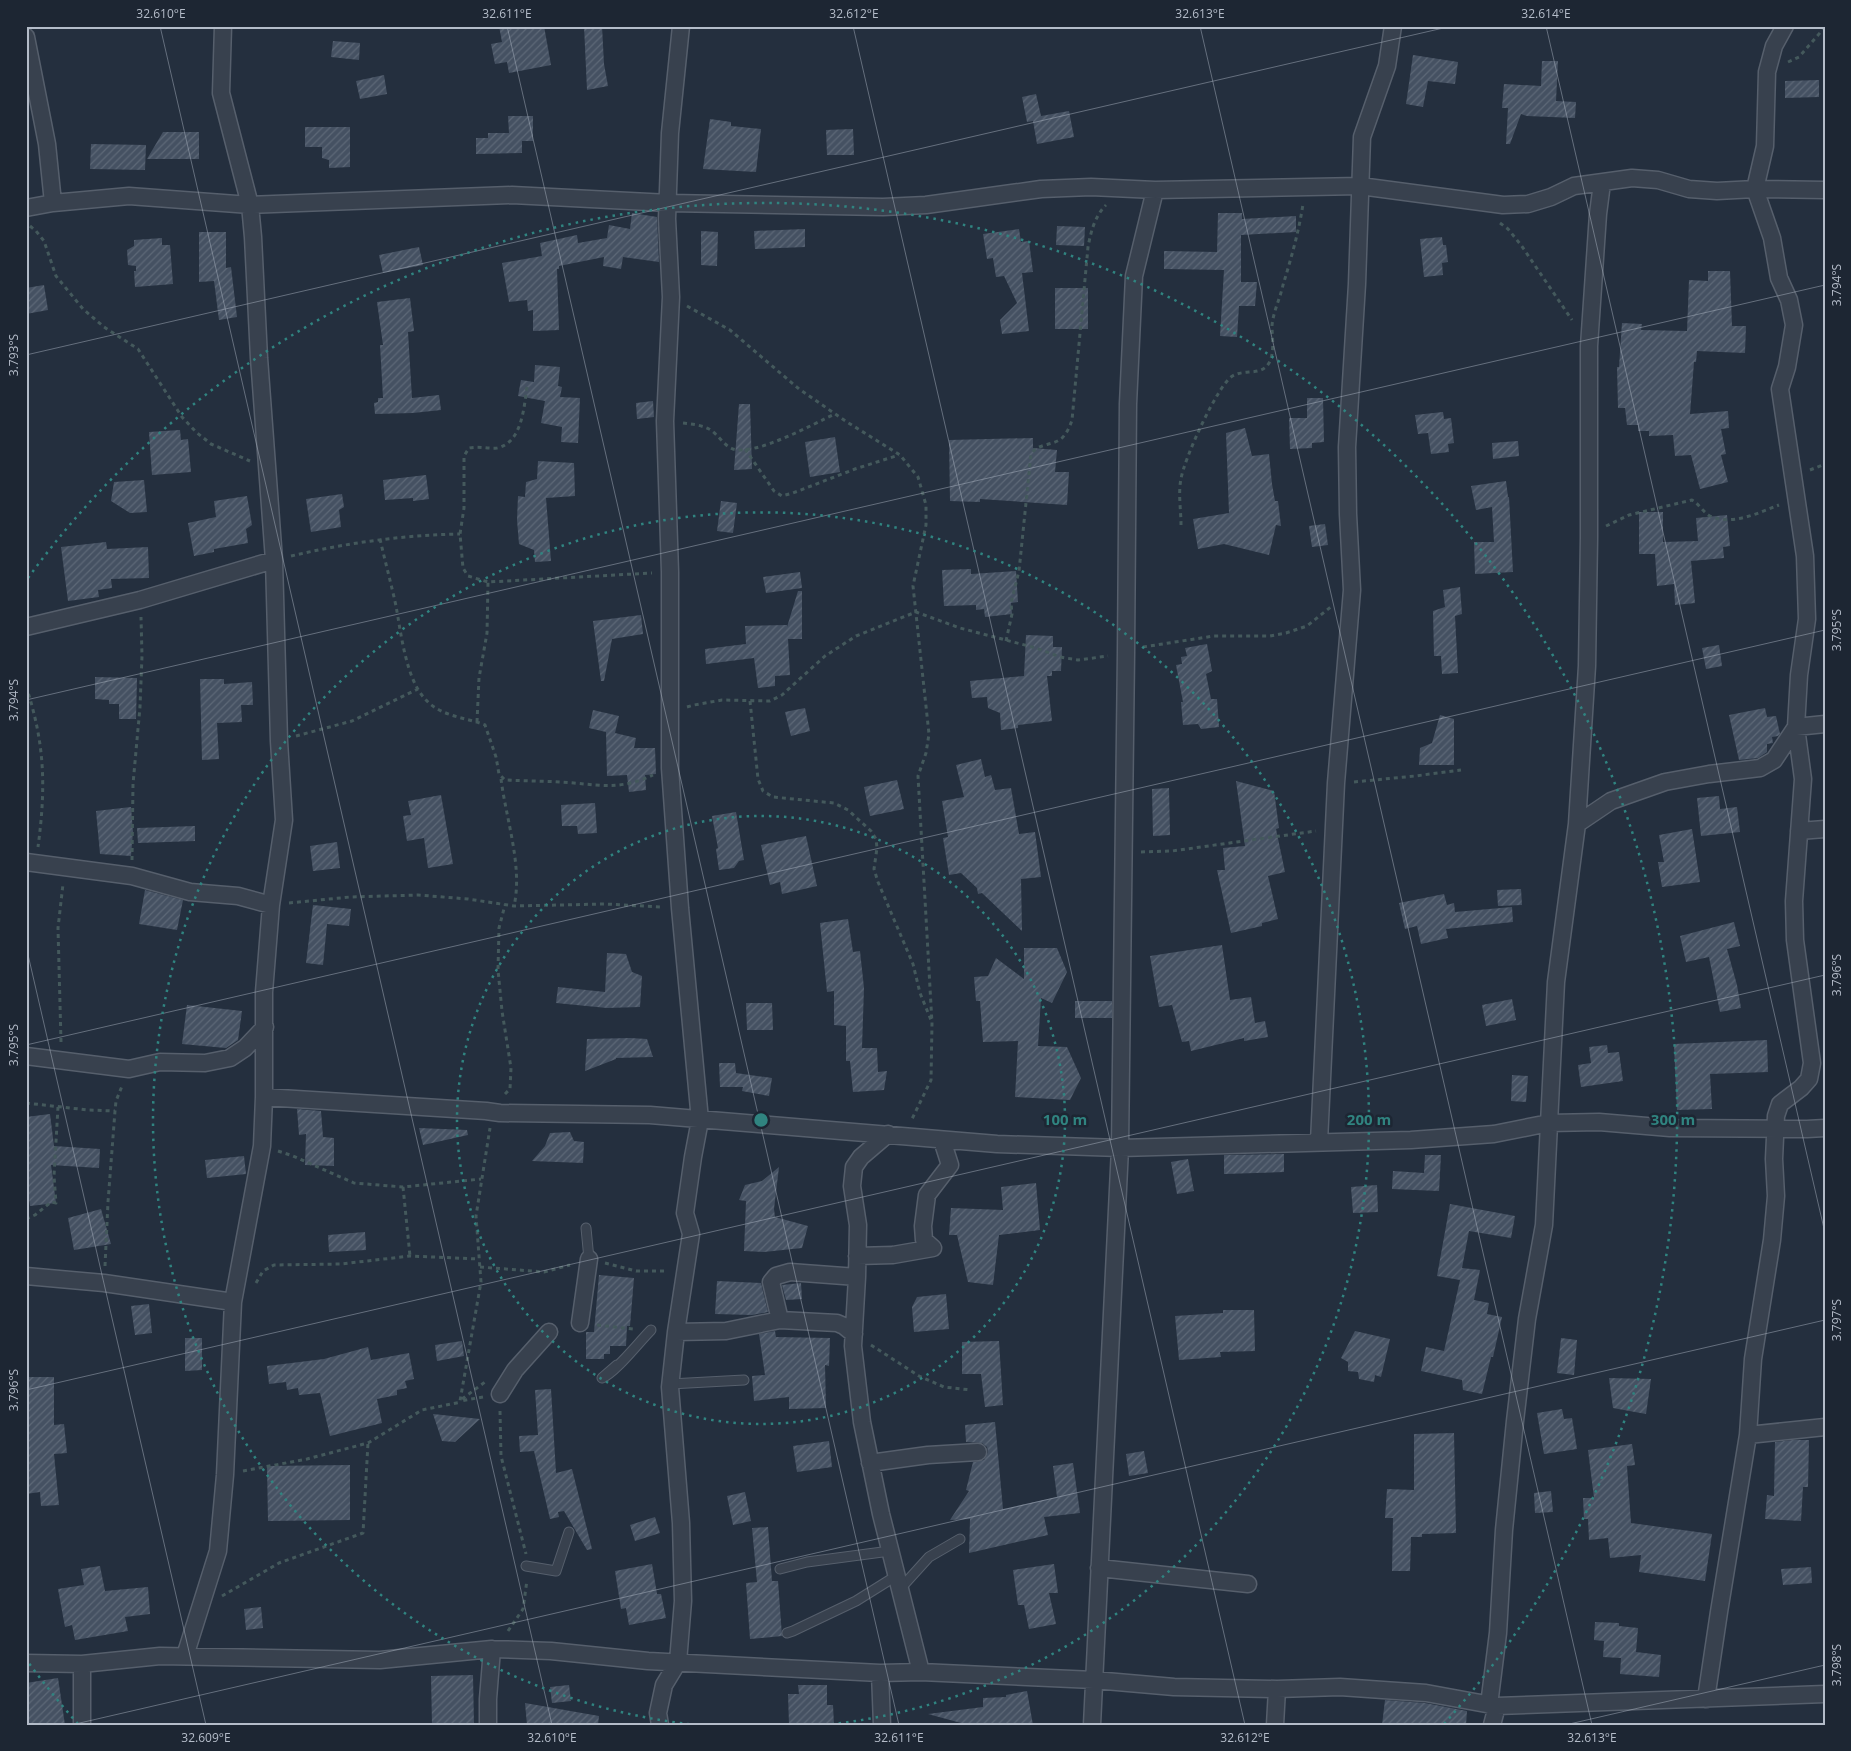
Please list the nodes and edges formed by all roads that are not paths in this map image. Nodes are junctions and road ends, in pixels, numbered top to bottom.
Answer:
1 (223, 26) edge
2 (681, 26) edge
3 (1393, 26) edge
4 (1785, 26) edge
5 (26, 38) edge
6 (1602, 183) junction
7 (1360, 186) junction
8 (1755, 189) junction
9 (1155, 190) junction
10 (1825, 190) edge
11 (53, 203) junction
12 (669, 203) junction
13 (250, 205) junction
14 (26, 208) edge
15 (274, 560) junction
16 (26, 627) edge
17 (1825, 724) edge
18 (1796, 727) junction
19 (1577, 824) junction
20 (1825, 829) edge
21 (1799, 831) junction
22 (31, 862) edge
23 (271, 905) junction
24 (265, 1027) junction
25 (26, 1056) edge
26 (264, 1097) junction
27 (700, 1120) junction
28 (1549, 1123) junction
29 (1825, 1128) edge
30 (1776, 1129) junction
31 (896, 1135) junction
32 (942, 1140) junction
33 (1319, 1142) junction
34 (1120, 1148) junction
35 (586, 1228) dead end
36 (857, 1256) junction
37 (589, 1260) joint
38 (26, 1276) edge
39 (857, 1277) junction
40 (233, 1302) junction
41 (780, 1320) junction
42 (580, 1323) dead end
43 (650, 1330) dead end
44 (549, 1332) dead end
45 (676, 1332) junction
46 (854, 1334) junction
47 (617, 1366) dead end
48 (744, 1380) dead end
49 (670, 1384) junction
50 (500, 1394) road end
51 (1825, 1427) edge
52 (1748, 1435) junction
53 (978, 1452) dead end
54 (870, 1463) junction
55 (569, 1532) dead end
56 (960, 1540) dead end
57 (890, 1551) junction
58 (526, 1566) dead end
59 (1099, 1568) junction
60 (780, 1569) dead end
61 (898, 1583) junction
62 (1248, 1584) dead end
63 (787, 1633) dead end
64 (492, 1649) junction
65 (185, 1656) junction
66 (678, 1662) junction
67 (26, 1663) edge
68 (82, 1664) junction
69 (921, 1672) junction
70 (880, 1673) junction
71 (1094, 1680) junction
72 (1277, 1689) junction
73 (1825, 1694) edge
74 (1706, 1699) junction
75 (1493, 1705) junction
76 (82, 1725) edge
77 (488, 1725) edge
78 (660, 1725) edge
79 (882, 1725) edge
80 (1092, 1725) edge
81 (1275, 1725) edge
82 (1492, 1725) edge

1 - 13 street
2 - 12 street
3 - 7 street
4 - 8 street
5 - 11 street
6 - 7 street
6 - 8 street
6 - 19 street
7 - 9 street
7 - 33 street
8 - 10 street
8 - 18 street
9 - 12 street
9 - 34 street
11 - 13 street
11 - 14 street
12 - 13 street
12 - 27 street
13 - 15 street
15 - 16 street
15 - 23 street
17 - 18 street
18 - 19 street
18 - 21 street
19 - 28 street
20 - 21 street
21 - 30 street
22 - 23 street
23 - 24 street
24 - 25 street
24 - 26 street
26 - 27 street
26 - 40 street
27 - 31 street
27 - 45 street
28 - 30 street
28 - 33 street
28 - 75 street
29 - 30 street
30 - 52 street
31 - 32 street
31 - 36 street
32 - 34 street
32 - 36 street
33 - 34 street
34 - 59 street
35 - 37 lane
36 - 39 street
37 - 42 street
38 - 40 street
39 - 41 street
39 - 46 street
40 - 65 street
41 - 45 street
41 - 46 street
43 - 47 lane
44 - 50 street
45 - 49 street
46 - 54 street
48 - 49 lane
49 - 66 street
51 - 52 street
52 - 74 street
53 - 54 street
54 - 57 street
55 - 58 lane
56 - 61 lane
57 - 60 lane
57 - 61 street
59 - 62 street
59 - 71 street
61 - 63 lane
61 - 69 street
64 - 65 street
64 - 66 street
64 - 77 street
65 - 68 street
66 - 70 street
66 - 78 street
67 - 68 street
68 - 76 street
69 - 70 street
69 - 71 street
70 - 79 street
71 - 72 street
71 - 80 street
72 - 75 street
72 - 81 street
73 - 74 street
74 - 75 street
75 - 82 street

